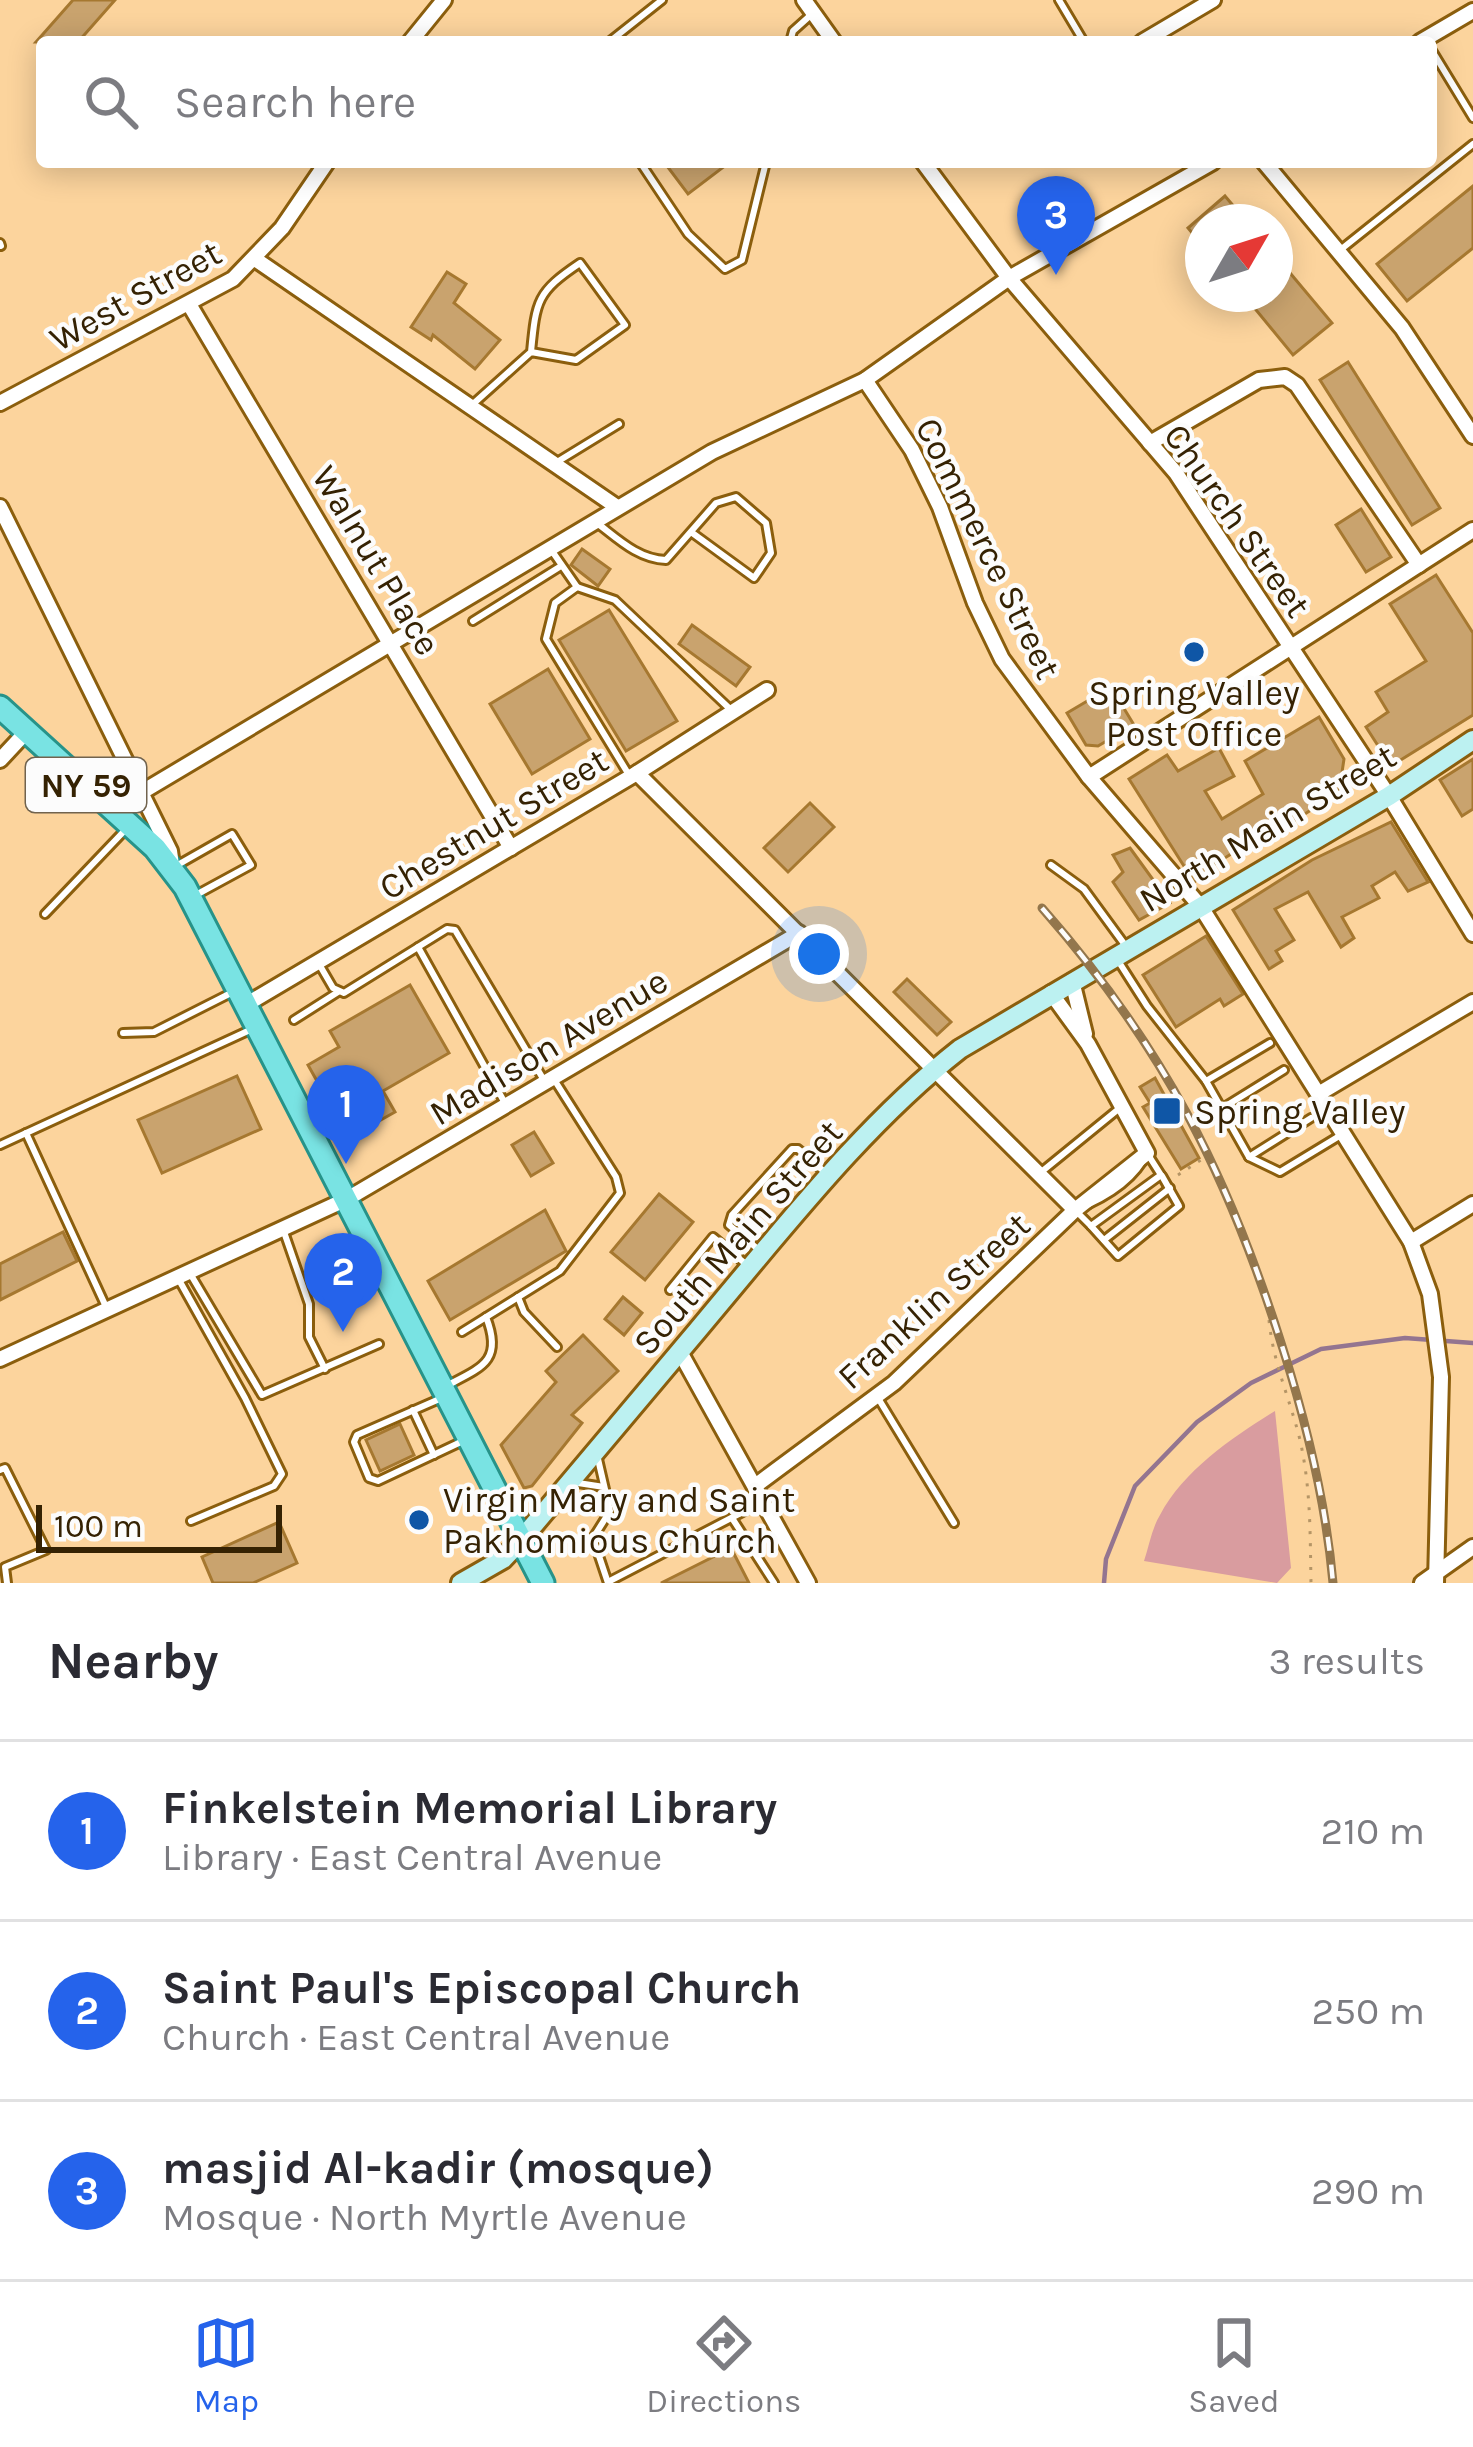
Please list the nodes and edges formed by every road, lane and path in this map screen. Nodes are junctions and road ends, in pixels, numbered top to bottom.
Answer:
1 (444, 0) edge
2 (662, 0) edge
3 (1059, 0) edge
4 (1214, 0) edge
5 (808, 7) edge
6 (1473, 11) edge
7 (415, 36) edge
8 (617, 36) edge
9 (792, 36) edge
10 (830, 36) edge
11 (1080, 36) edge
12 (1152, 36) edge
13 (1436, 36) edge
14 (1437, 61) edge
15 (1473, 118) edge
16 (1473, 145) edge
17 (323, 168) edge
18 (644, 168) edge
19 (765, 168) edge
20 (932, 168) edge
21 (1202, 168) edge
22 (1269, 168) edge
23 (1340, 251) junction
24 (255, 259) junction
25 (1009, 278) junction
26 (189, 304) junction
27 (531, 352) junction
28 (865, 380) junction
29 (0, 403) edge
30 (470, 406) junction
31 (619, 424) dead end
32 (1473, 436) edge
33 (1150, 443) junction
34 (554, 464) junction
35 (0, 507) edge
36 (617, 507) junction
37 (594, 520) junction
38 (1473, 530) edge
39 (691, 532) junction
40 (550, 548) junction
41 (1420, 565) junction
42 (561, 566) junction
43 (577, 587) junction
44 (473, 621) dead end
45 (392, 644) junction
46 (1291, 648) junction
47 (767, 690) dead end
48 (0, 706) edge
49 (733, 712) junction
50 (27, 731) junction
51 (1473, 740) edge
52 (0, 760) edge
53 (633, 774) junction
54 (1089, 777) junction
55 (142, 792) junction
56 (1389, 796) junction
57 (130, 825) junction
58 (511, 848) junction
59 (1051, 865) dead end
60 (172, 866) junction
61 (191, 898) junction
62 (1201, 907) junction
63 (45, 914) dead end
64 (799, 933) junction
65 (1473, 934) edge
66 (418, 947) junction
67 (1121, 953) junction
68 (317, 960) junction
69 (1094, 968) joint
70 (1072, 981) junction
71 (338, 992) junction
72 (1051, 993) junction
73 (243, 996) junction
74 (1471, 1006) edge
75 (294, 1020) dead end
76 (258, 1026) junction
77 (123, 1033) dead end
78 (1270, 1043) dead end
79 (1088, 1044) junction
80 (934, 1069) junction
81 (1284, 1070) dead end
82 (549, 1080) junction
83 (1206, 1081) junction
84 (1320, 1093) junction
85 (506, 1105) junction
86 (1121, 1107) junction
87 (1221, 1109) junction
88 (1311, 1118) dead end
89 (26, 1133) junction
90 (1345, 1133) junction
91 (0, 1145) edge
92 (1147, 1153) junction
93 (1207, 1156) dead end
94 (1249, 1156) junction
95 (1039, 1174) junction
96 (1161, 1174) junction
97 (1178, 1175) dead end
98 (830, 1176) junction
99 (1170, 1188) junction
100 (347, 1199) junction
101 (1473, 1204) edge
102 (1075, 1210) junction
103 (1091, 1226) junction
104 (283, 1229) junction
105 (1104, 1240) junction
106 (1411, 1242) junction
107 (756, 1260) junction
108 (183, 1275) junction
109 (670, 1290) dead end
110 (518, 1297) junction
111 (107, 1310) junction
112 (486, 1317) junction
113 (1269, 1320) dead end
114 (462, 1332) dead end
115 (379, 1344) dead end
116 (557, 1347) dead end
117 (680, 1352) junction
118 (0, 1359) edge
119 (325, 1369) junction
120 (445, 1392) junction
121 (877, 1396) junction
122 (413, 1410) junction
123 (469, 1438) junction
124 (596, 1451) junction
125 (434, 1455) junction
126 (0, 1470) edge
127 (571, 1482) junction
128 (755, 1486) junction
129 (604, 1487) junction
130 (764, 1502) junction
131 (732, 1518) junction
132 (191, 1521) dead end
133 (954, 1523) dead end
134 (521, 1540) junction
135 (1473, 1547) edge
136 (1431, 1580) edge
137 (7, 1583) edge
138 (461, 1583) edge
139 (543, 1583) edge
140 (608, 1583) edge
141 (774, 1583) edge
142 (808, 1583) edge
143 (1312, 1583) edge

1 - 7 street
2 - 8 lane
3 - 11 lane
4 - 12 street
5 - 9 lane
5 - 10 street
6 - 13 street
14 - 15 lane
16 - 23 lane
17 - 24 street, West Street
18 - 19 lane
20 - 25 street, Church Street
21 - 25 street
22 - 23 street
23 - 32 street
24 - 26 street, West Street
24 - 30 street
25 - 28 street
25 - 33 street, Church Street
26 - 29 street, West Street
26 - 45 street, Walnut Place
27 - 27 lane
27 - 30 lane
28 - 36 street
28 - 54 street, Commerce Street
30 - 34 street
31 - 34 lane
33 - 41 street
33 - 46 street, Church Street
34 - 36 street
35 - 55 street
36 - 37 street
37 - 39 lane
37 - 40 street
38 - 41 street
39 - 39 lane
40 - 42 lane
40 - 45 street
41 - 46 street
42 - 43 lane
42 - 44 lane
43 - 49 lane
43 - 53 lane
45 - 55 street
45 - 58 street, Walnut Place
46 - 54 street
46 - 56 street, Church Street
47 - 49 street, Chestnut Street
48 - 50 main road, NY 59
49 - 53 street, Chestnut Street
50 - 52 street
50 - 57 main road, NY 59
51 - 56 main road, North Main Street
53 - 58 street, Chestnut Street
53 - 64 street
54 - 62 street, Commerce Street
55 - 60 street
56 - 62 main road, North Main Street
56 - 65 street, Church Street
57 - 60 main road, NY 59
57 - 63 lane
58 - 68 street, Chestnut Street
59 - 67 lane
60 - 61 main road, NY 59
60 - 61 lane
61 - 73 main road, NY 59
62 - 67 main road, North Main Street
62 - 84 street, Commerce Street
64 - 80 street
64 - 82 street, Madison Avenue
66 - 71 lane
66 - 82 lane
66 - 85 lane
67 - 69 main road, North Main Street
67 - 83 lane
68 - 71 lane
68 - 73 street, Chestnut Street
69 - 70 main road, South Main Street
70 - 72 main road, South Main Street
70 - 79 street
71 - 75 lane
72 - 79 street
72 - 80 main road, South Main Street
73 - 76 main road, NY 59
73 - 77 lane
74 - 84 street
76 - 89 lane
76 - 100 main road, NY 59
78 - 83 lane
79 - 86 street
80 - 95 street
80 - 98 main road, South Main Street
81 - 87 lane
82 - 85 street, Madison Avenue
82 - 110 lane
83 - 87 lane
84 - 90 street, Commerce Street
85 - 100 street, Madison Avenue
86 - 92 street
86 - 95 lane
87 - 94 lane
88 - 94 lane
89 - 91 lane
89 - 111 lane
90 - 94 lane
90 - 106 street, Commerce Street
92 - 96 lane
92 - 102 street, Franklin Street
93 - 97 path
95 - 102 street
96 - 99 lane
96 - 103 lane
98 - 107 main road, South Main Street
98 - 107 lane
99 - 105 lane
99 - 105 lane
100 - 104 street, Madison Avenue
100 - 120 main road, NY 59
101 - 106 street
102 - 103 lane
102 - 121 street, Franklin Street
103 - 105 lane
104 - 108 street, Madison Avenue
104 - 119 lane
106 - 136 street, Commerce Street
107 - 109 lane
107 - 117 main road, South Main Street
108 - 111 street, Madison Avenue
108 - 119 lane
108 - 132 lane
110 - 112 lane
110 - 116 lane
111 - 118 street, Madison Avenue
112 - 114 lane
112 - 120 lane
113 - 143 path
115 - 119 lane
117 - 124 main road, South Main Street
117 - 128 street
120 - 122 lane
120 - 123 main road, NY 59
121 - 128 street, Franklin Street
121 - 133 lane
122 - 125 lane
122 - 125 lane
123 - 125 lane
123 - 134 main road, NY 59
124 - 127 main road, South Main Street
124 - 129 lane
126 - 137 lane
127 - 129 lane
127 - 134 main road, South Main Street
128 - 130 street
129 - 140 lane
130 - 131 lane
130 - 142 street
131 - 140 lane
131 - 141 lane
134 - 138 main road, South Main Street
134 - 139 main road, NY 59
135 - 136 street

